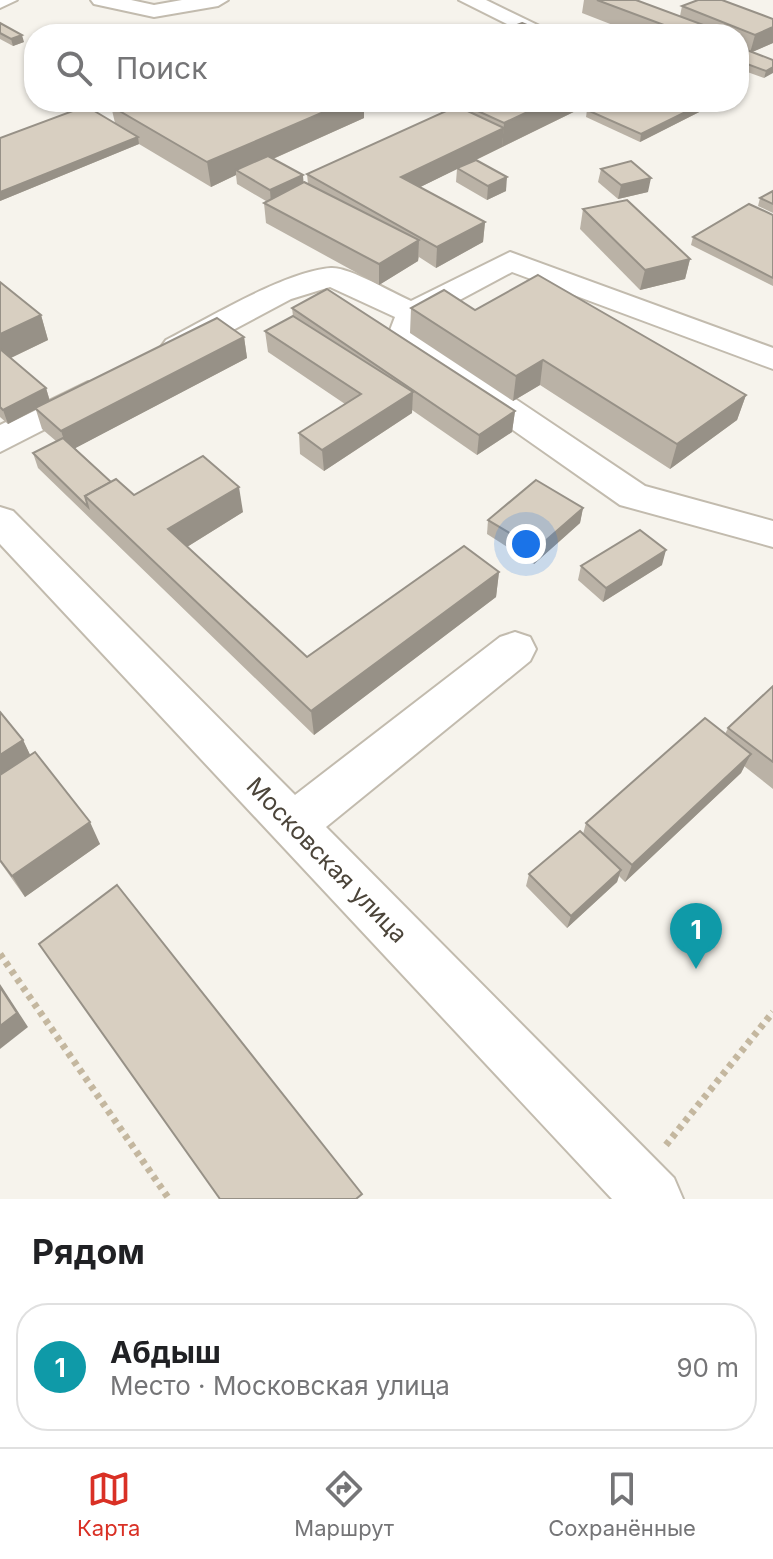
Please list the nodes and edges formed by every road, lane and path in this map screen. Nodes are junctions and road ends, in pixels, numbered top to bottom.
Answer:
1 (7, 0) edge
2 (101, 0) edge
3 (218, 0) edge
4 (469, 0) edge
5 (0, 2) edge
6 (523, 24) edge
7 (412, 313) junction
8 (153, 359) edge
9 (773, 359) edge
10 (111, 382) edge
11 (0, 440) edge
12 (0, 520) edge
13 (772, 533) edge
14 (515, 649) dead end
15 (293, 825) junction
16 (1, 953) edge
17 (773, 1012) edge
18 (638, 1193) edge
19 (169, 1199) edge

1 - 5 street
2 - 3 street
4 - 6 street
7 - 8 street
7 - 9 street
7 - 13 street
10 - 11 street
12 - 15 street, Московская улица
14 - 15 street
15 - 18 street, Московская улица
16 - 19 path
17 - 18 path

